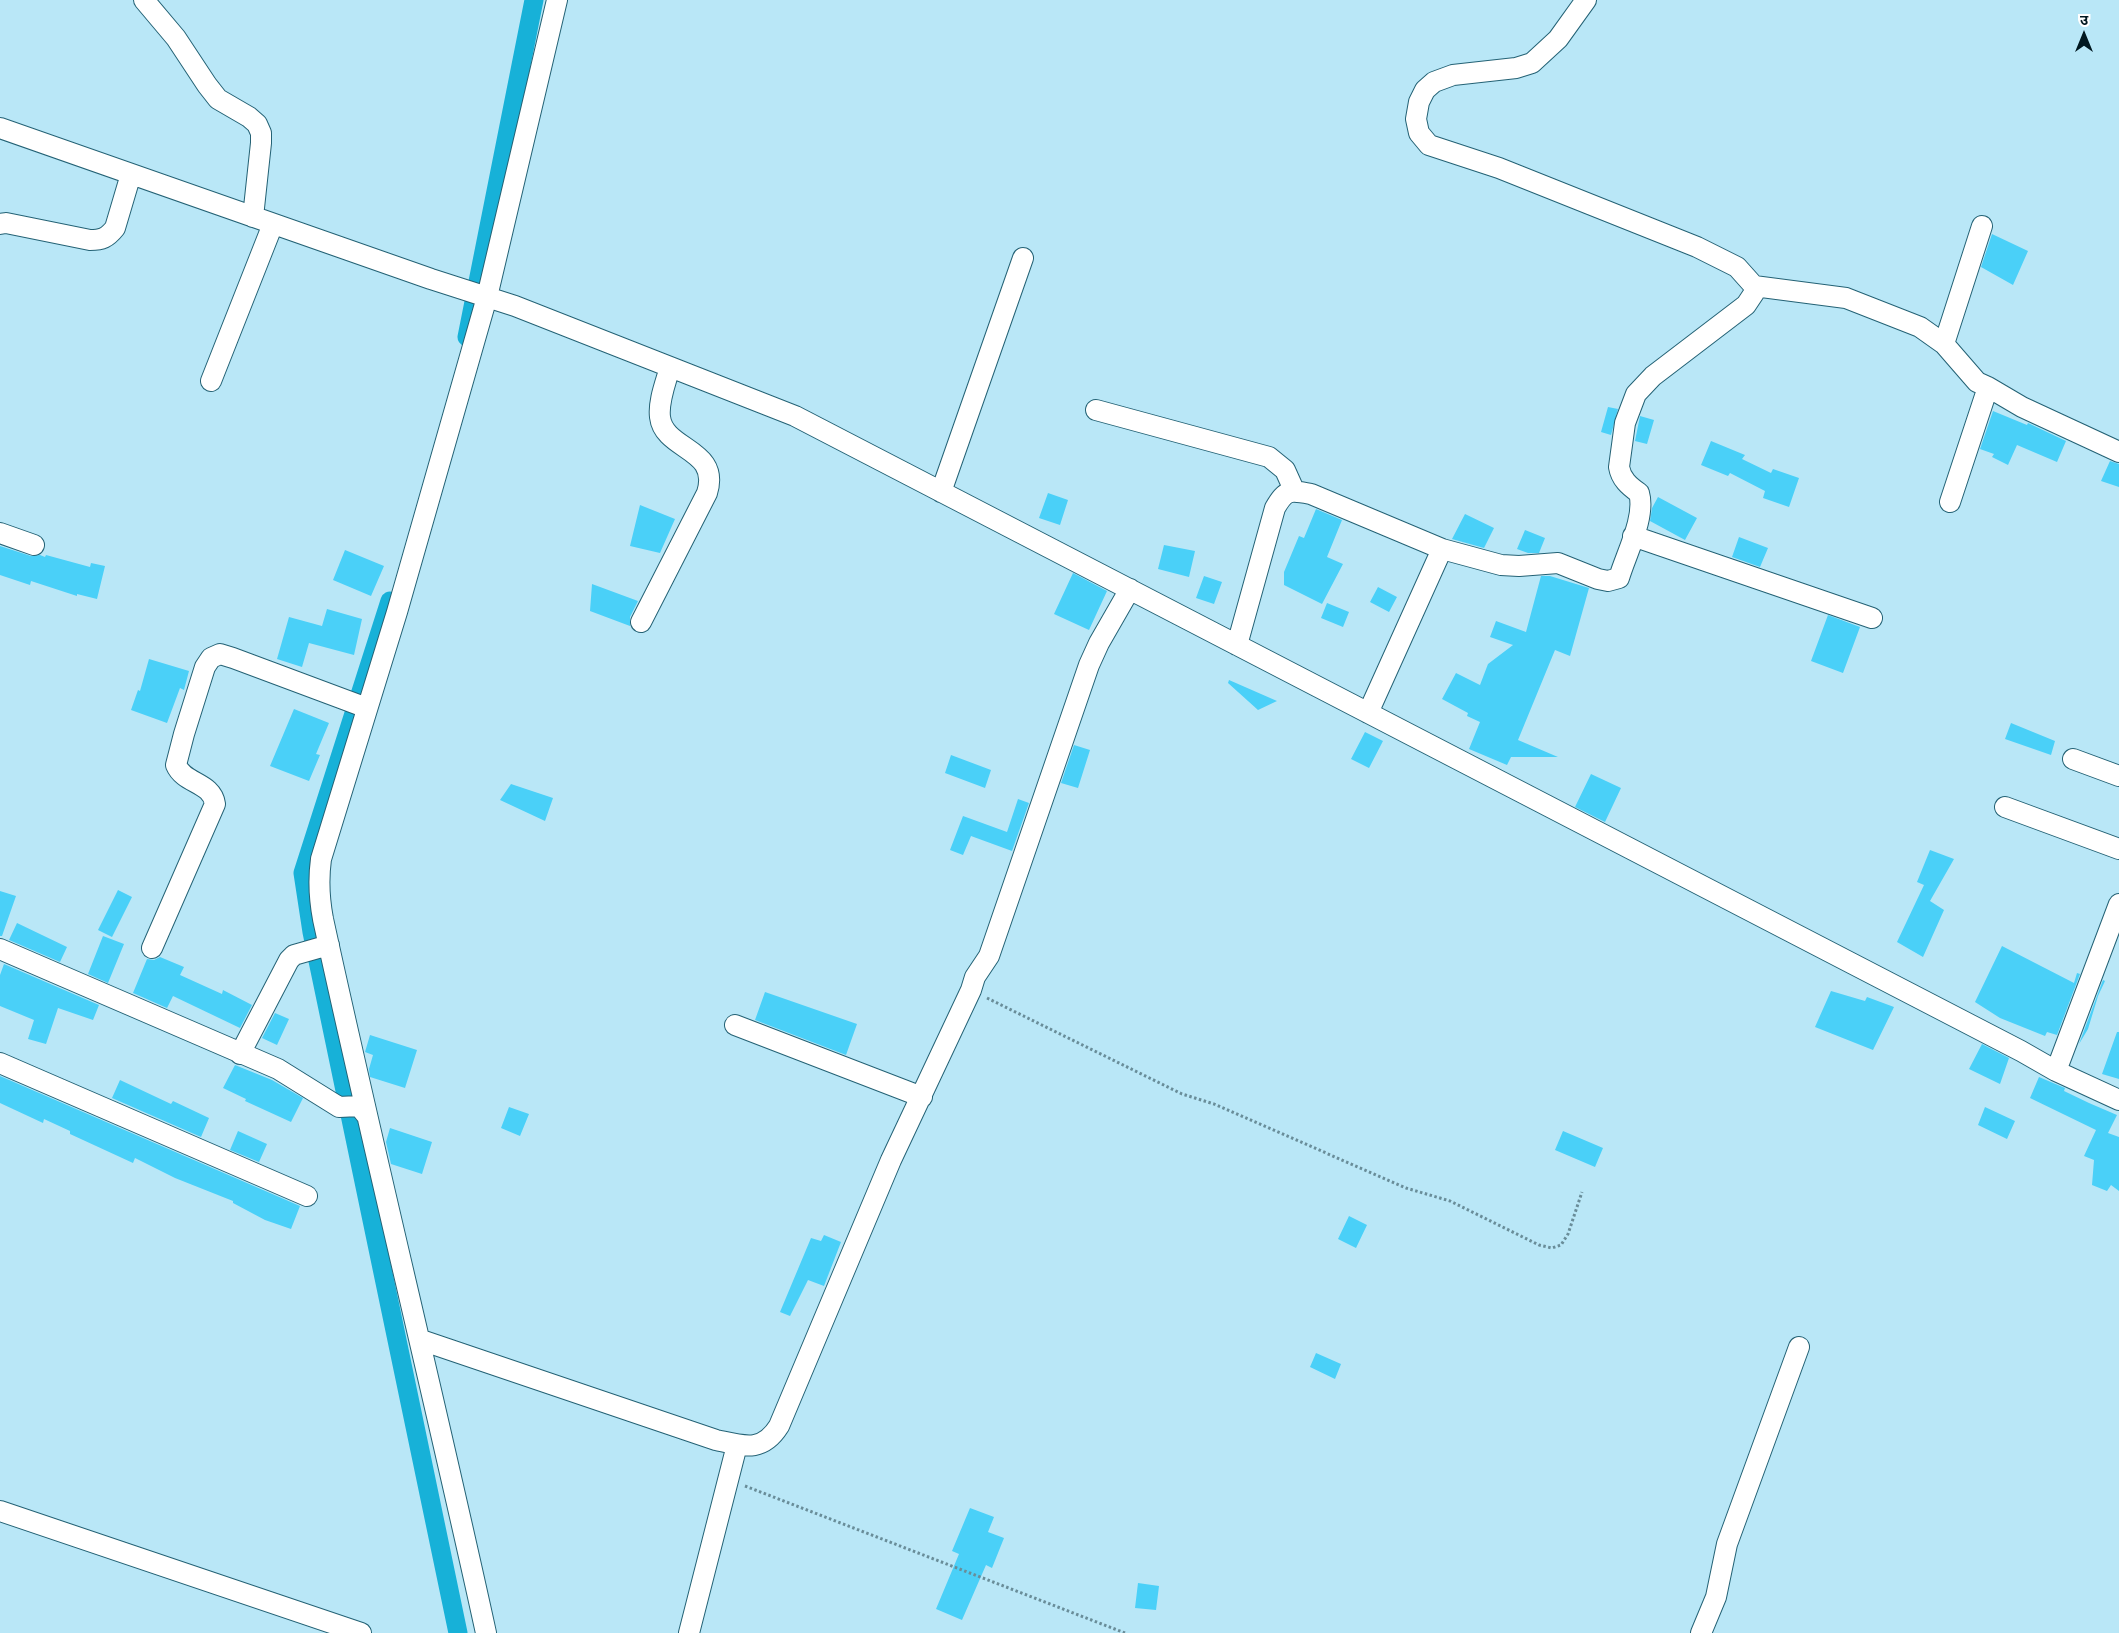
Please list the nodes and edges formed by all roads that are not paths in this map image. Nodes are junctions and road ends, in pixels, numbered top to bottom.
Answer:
1 (144, 0) edge
2 (557, 0) edge
3 (1586, 0) edge
4 (0, 128) edge
5 (131, 174) junction
6 (253, 217) junction
7 (0, 224) edge
8 (273, 224) junction
9 (1982, 226) dead end
10 (1022, 258) dead end
11 (1754, 286) junction
12 (480, 295) junction
13 (1944, 344) junction
14 (670, 367) junction
15 (211, 381) dead end
16 (1988, 388) junction
17 (1096, 410) dead end
18 (2119, 452) edge
19 (1294, 490) junction
20 (941, 492) junction
21 (1950, 502) dead end
22 (0, 533) edge
23 (1632, 536) junction
24 (34, 545) dead end
25 (1442, 549) junction
26 (1130, 590) junction
27 (1872, 618) dead end
28 (641, 622) dead end
29 (1237, 645) junction
30 (359, 706) junction
31 (1368, 713) junction
32 (2074, 759) dead end
33 (2119, 776) edge
34 (2006, 808) dead end
35 (2119, 849) edge
36 (2119, 904) edge
37 (320, 947) junction
38 (152, 948) dead end
39 (0, 949) edge
40 (735, 1025) dead end
41 (240, 1054) junction
42 (0, 1063) edge
43 (2056, 1072) junction
44 (922, 1097) junction
45 (2119, 1100) edge
46 (363, 1111) junction
47 (307, 1196) dead end
48 (421, 1340) junction
49 (1799, 1347) dead end
50 (737, 1445) junction
51 (0, 1511) edge
52 (361, 1633) edge
53 (486, 1633) edge
54 (689, 1633) edge
55 (1701, 1633) edge

1 - 6 street
2 - 12 street
3 - 11 street
4 - 5 street
5 - 6 street
5 - 7 street
6 - 8 street
8 - 12 street
8 - 15 street
9 - 13 street
10 - 20 street
11 - 13 street
11 - 23 street
12 - 14 street
12 - 30 street
13 - 16 street
14 - 20 street
14 - 28 street
16 - 18 street
16 - 21 street
17 - 19 street
19 - 25 street
19 - 29 street
20 - 26 street
22 - 24 street
23 - 25 street
23 - 27 street
25 - 31 street
26 - 29 street
26 - 44 street
29 - 31 street
30 - 37 street
30 - 38 street
31 - 43 street
32 - 33 street
34 - 35 street
36 - 43 street
37 - 41 street
37 - 46 street
39 - 41 street
40 - 44 street
41 - 46 street
42 - 47 street
43 - 45 street
44 - 50 street
46 - 48 street
48 - 50 street
48 - 53 street
49 - 55 street
50 - 54 street
51 - 52 street

